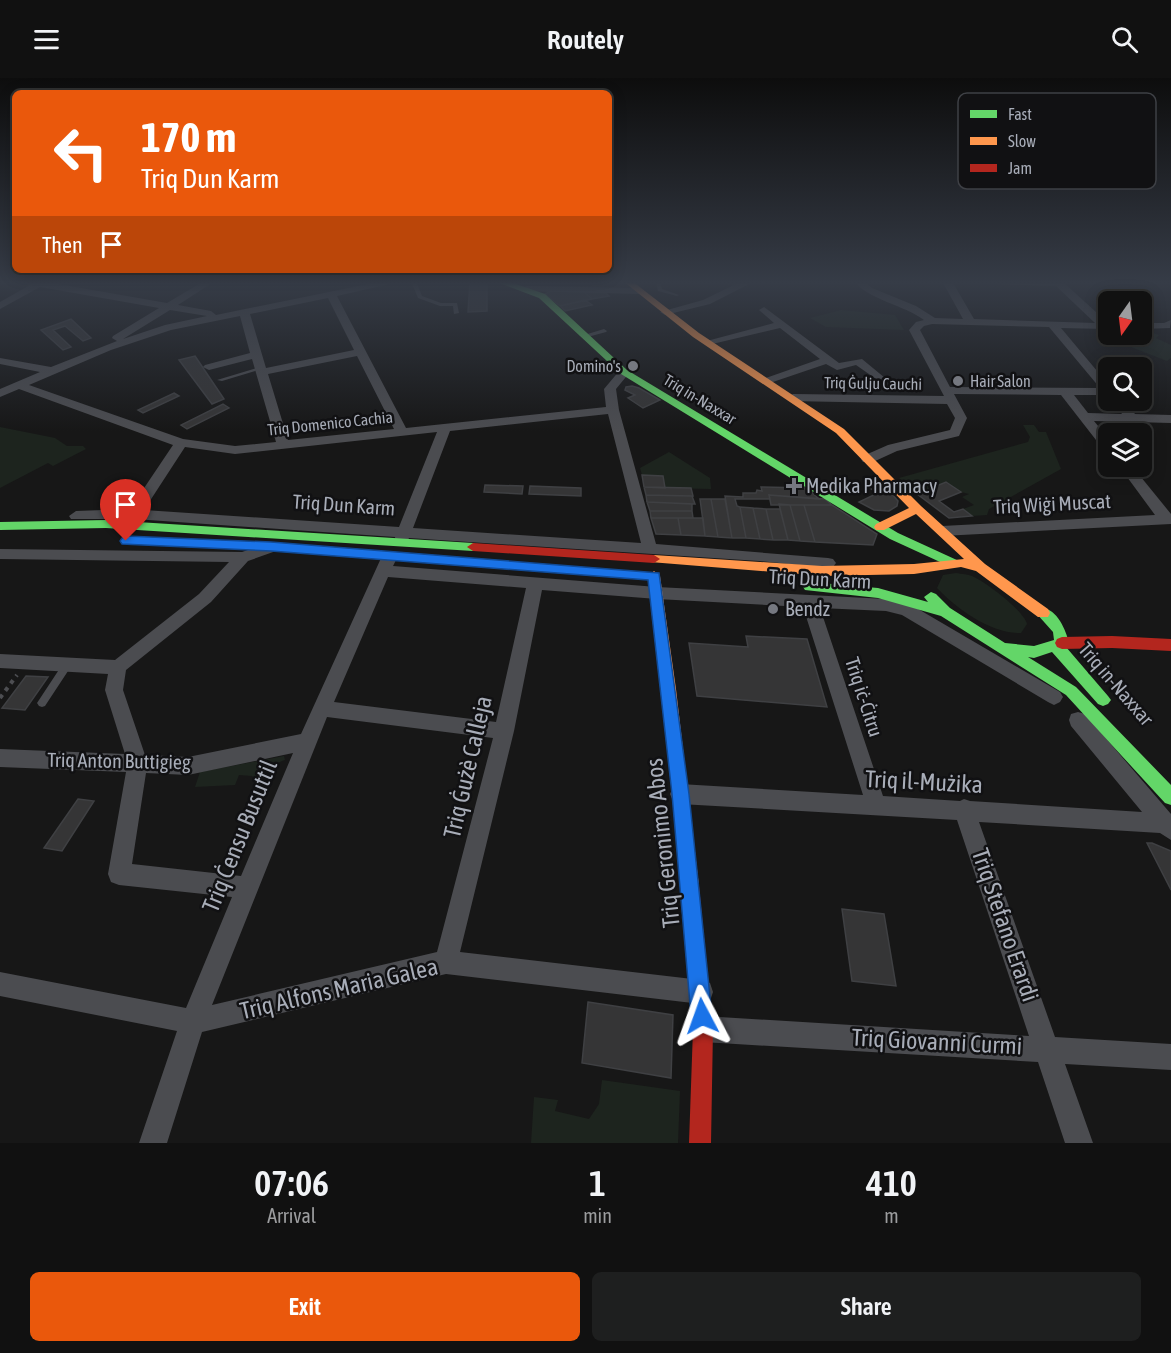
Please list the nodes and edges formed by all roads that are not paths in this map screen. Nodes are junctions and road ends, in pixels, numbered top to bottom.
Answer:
1 (129, 331) edge
2 (158, 331) edge
3 (250, 331) edge
4 (349, 331) edge
5 (578, 331) edge
6 (604, 331) dead end
7 (692, 331) edge
8 (754, 331) edge
9 (791, 331) edge
10 (914, 331) edge
11 (1058, 331) edge
12 (584, 336) junction
13 (708, 342) junction
14 (107, 348) junction
15 (358, 348) junction
16 (828, 360) junction
17 (0, 362) edge
18 (261, 365) junction
19 (209, 367) dead end
20 (52, 371) junction
21 (624, 372) junction
22 (879, 378) dead end
23 (1098, 379) edge
24 (220, 380) dead end
25 (767, 381) junction
26 (18, 385) junction
27 (1064, 391) junction
28 (1098, 391) edge
29 (0, 393) edge
30 (949, 395) junction
31 (794, 398) junction
32 (613, 410) junction
33 (1126, 411) edge
34 (1086, 417) junction
35 (1131, 418) junction
36 (1171, 419) edge
37 (445, 427) junction
38 (402, 432) junction
39 (1098, 433) edge
40 (181, 443) junction
41 (283, 445) junction
42 (856, 447) junction
43 (893, 448) junction
44 (868, 459) junction
45 (1134, 477) edge
46 (917, 508) junction
47 (134, 514) junction
48 (0, 518) edge
49 (1168, 518) edge
50 (0, 526) edge
51 (880, 527) junction
52 (942, 531) junction
53 (894, 536) junction
54 (0, 540) edge
55 (57, 541) dead end
56 (149, 542) dead end
57 (271, 547) junction
58 (650, 548) junction
59 (394, 550) junction
60 (0, 554) edge
61 (243, 557) junction
62 (413, 557) dead end
63 (955, 564) junction
64 (980, 567) junction
65 (864, 569) junction
66 (654, 576) dead end
67 (919, 578) junction
68 (535, 583) junction
69 (871, 592) junction
70 (657, 593) junction
71 (805, 594) junction
72 (945, 612) junction
73 (1043, 613) junction
74 (1112, 642) junction
75 (1059, 644) junction
76 (1171, 645) edge
77 (1002, 648) junction
78 (0, 661) edge
79 (67, 665) junction
80 (118, 667) junction
81 (42, 704) dead end
82 (322, 709) junction
83 (1116, 714) dead end
84 (1106, 726) junction
85 (504, 731) junction
86 (307, 741) junction
87 (0, 758) edge
88 (138, 763) junction
89 (680, 794) junction
90 (1171, 797) edge
91 (876, 806) junction
92 (964, 809) junction
93 (1168, 826) edge
94 (249, 888) junction
95 (446, 962) junction
96 (3, 990) edge
97 (701, 992) junction
98 (193, 1022) junction
99 (703, 1029) junction
100 (1048, 1049) junction
101 (1171, 1057) edge
102 (153, 1143) edge
103 (700, 1143) edge
104 (1079, 1143) edge

1 - 14 street
2 - 14 street
3 - 18 street
4 - 15 street
5 - 12 main road, Triq in-Naxxar
6 - 12 lane
7 - 13 main road
8 - 13 street
9 - 16 street
10 - 30 street
11 - 23 street
12 - 21 main road, Triq in-Naxxar
13 - 25 main road
14 - 20 street
15 - 18 street
15 - 38 street
16 - 22 street
16 - 25 street
17 - 20 street
18 - 19 street
18 - 24 lane
18 - 41 street
20 - 26 street
21 - 32 street
21 - 51 main road, Triq in-Naxxar
25 - 31 main road
26 - 29 street
26 - 40 street, Triq Domenico Cachia
27 - 28 street, Triq Ġulju Cauchi
27 - 30 street, Triq Ġulju Cauchi
27 - 34 street
30 - 31 street, Triq Ġulju Cauchi
30 - 43 street
31 - 42 main road
32 - 37 street, Triq Domenico Cachia
32 - 58 street
33 - 35 street
34 - 35 street
34 - 39 street
35 - 36 street
37 - 38 street, Triq Domenico Cachia
37 - 59 street, Triq Ċensu Busuttil
38 - 41 street, Triq Domenico Cachia
40 - 41 street, Triq Domenico Cachia
40 - 47 street
42 - 43 street
42 - 44 main road
43 - 44 street
44 - 46 main road
45 - 49 street
46 - 51 main road
46 - 52 main road
47 - 48 street, Triq Dun Karm
47 - 59 street, Triq Dun Karm
49 - 52 street, Triq Wiġi Muscat
50 - 59 main road, Triq Dun Karm
51 - 53 main road, Triq in-Naxxar
52 - 64 main road
53 - 63 main road, Triq in-Naxxar
53 - 67 main road, Triq in-Naxxar
54 - 55 main road
56 - 57 main road, Triq Dun Karm
57 - 59 main road, Triq Dun Karm
57 - 61 street, Triq Dun Karm
58 - 59 street, Triq Dun Karm
58 - 65 street, Triq Dun Karm
59 - 62 main road, Triq Dun Karm
59 - 65 main road, Triq Dun Karm
59 - 68 street, Triq Dun Karm
59 - 82 street, Triq Ċensu Busuttil
60 - 61 street, Triq Dun Karm
61 - 80 street
63 - 64 main road, Triq in-Naxxar
63 - 67 main road, Triq in-Naxxar
64 - 73 main road, Triq in-Naxxar
65 - 67 main road, Triq Dun Karm
66 - 70 main road, Triq Geronimo Abos
67 - 72 main road, Triq in-Naxxar
68 - 70 street, Triq Dun Karm
68 - 85 street, Triq Ġużè Calleja
69 - 71 main road, Triq Dun Karm
69 - 72 main road, Triq Dun Karm
69 - 84 main road
70 - 71 street, Triq Dun Karm
70 - 89 main road, Triq Geronimo Abos
71 - 91 street, Triq iċ-Ċitru
71 - 93 street, Triq Dun Karm
72 - 77 main road, Triq in-Naxxar
73 - 74 main road
73 - 75 main road, Triq in-Naxxar
74 - 75 main road
74 - 76 main road
75 - 77 main road, Triq in-Naxxar
75 - 83 main road, Triq in-Naxxar
77 - 84 main road, Triq in-Naxxar
78 - 79 street
79 - 80 street
79 - 81 lane
80 - 88 street
82 - 85 street
82 - 86 street, Triq Ċensu Busuttil
84 - 90 main road, Triq in-Naxxar
85 - 95 street, Triq Ġużè Calleja
86 - 88 street, Triq Anton Buttigieg
86 - 94 street, Triq Ċensu Busuttil
87 - 88 street, Triq Anton Buttigieg
88 - 94 street
89 - 91 street, Triq il-Mużika
89 - 97 main road, Triq Geronimo Abos
91 - 92 street, Triq il-Mużika
92 - 93 street, Triq il-Mużika
92 - 100 street, Triq Stefano Erardi
94 - 98 street, Triq Ċensu Busuttil
95 - 97 street, Triq Alfons Maria Galea
95 - 98 street, Triq Alfons Maria Galea
96 - 98 street
97 - 99 main road, Triq Geronimo Abos
98 - 102 street, Triq Ċensu Busuttil
99 - 100 street, Triq Giovanni Curmi
99 - 103 main road, Triq Geronimo Abos
100 - 101 street, Triq Giovanni Curmi
100 - 104 street, Triq Stefano Erardi

